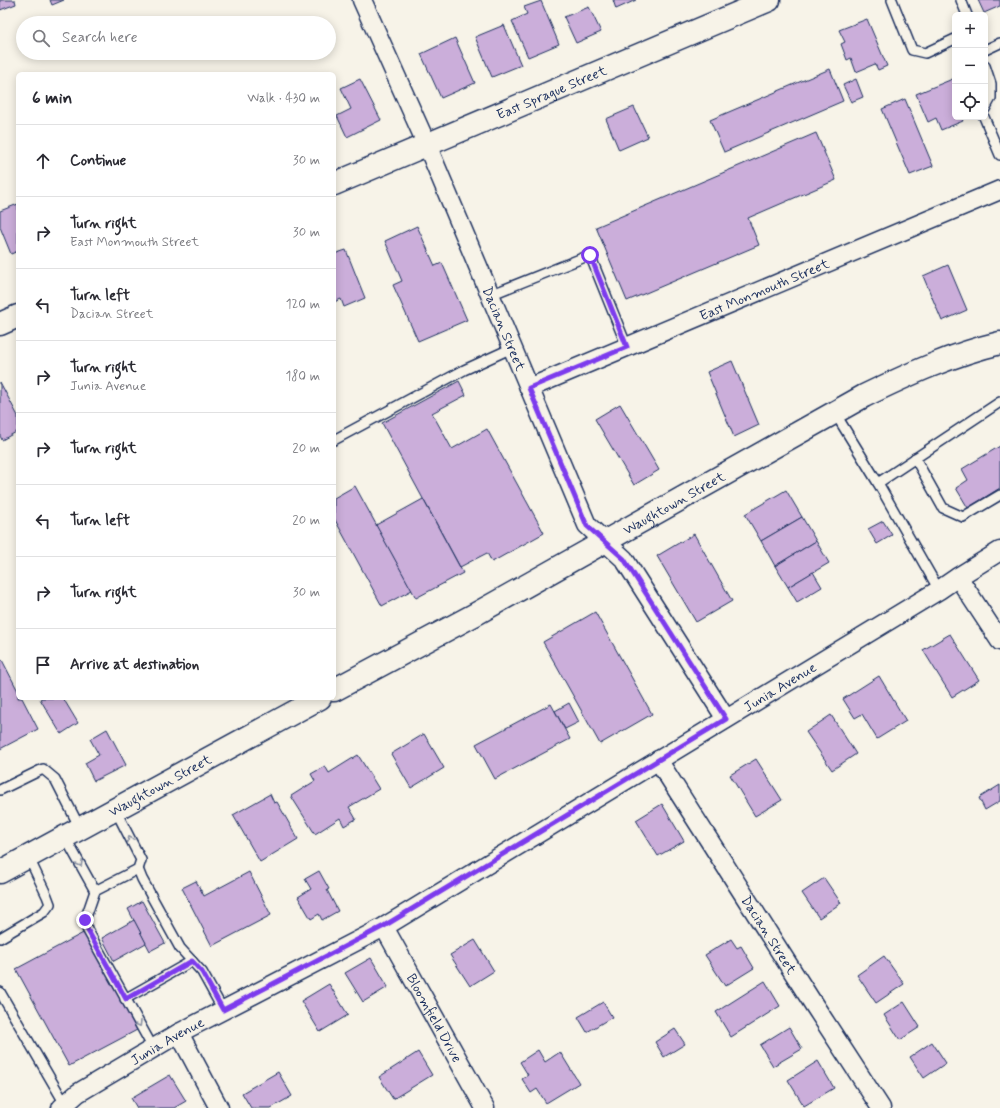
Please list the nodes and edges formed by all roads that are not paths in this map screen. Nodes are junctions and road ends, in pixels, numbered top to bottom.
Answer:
1 (362, 0) edge
2 (769, 0) edge
3 (892, 0) edge
4 (961, 0) edge
5 (966, 12) edge
6 (952, 40) edge
7 (1000, 44) edge
8 (988, 49) edge
9 (988, 75) edge
10 (988, 104) edge
11 (985, 120) edge
12 (427, 145) junction
13 (1000, 156) edge
14 (336, 183) edge
15 (1000, 190) edge
16 (490, 295) junction
17 (16, 317) edge
18 (0, 324) edge
19 (1000, 343) edge
20 (627, 347) junction
21 (512, 348) junction
22 (529, 388) junction
23 (1000, 402) edge
24 (835, 413) junction
25 (336, 439) edge
26 (916, 458) junction
27 (878, 483) junction
28 (1000, 495) edge
29 (604, 541) junction
30 (1000, 551) edge
31 (958, 577) junction
32 (939, 590) junction
33 (1000, 641) edge
34 (336, 689) edge
35 (316, 700) edge
36 (726, 719) junction
37 (658, 760) junction
38 (0, 790) edge
39 (115, 809) junction
40 (72, 832) junction
41 (28, 856) junction
42 (138, 869) junction
43 (0, 872) edge
44 (95, 891) junction
45 (384, 926) junction
46 (0, 938) edge
47 (192, 961) junction
48 (0, 992) edge
49 (126, 999) junction
50 (223, 1010) junction
51 (179, 1033) junction
52 (153, 1048) junction
53 (63, 1106) edge
54 (219, 1108) edge
55 (485, 1108) edge
56 (881, 1108) edge

1 - 12 street, Dacian Street
2 - 12 main road, East Sprague Street
3 - 6 lane
4 - 5 lane
7 - 8 lane
9 - 10 lane
11 - 13 lane
12 - 14 main road, East Sprague Street
12 - 16 street, Dacian Street
15 - 20 street, East Monmouth Street
16 - 20 lane
16 - 21 street, Dacian Street
17 - 18 main road
19 - 24 main road, Waughtown Street
20 - 22 street, East Monmouth Street
21 - 22 street, Dacian Street
21 - 25 lane
22 - 29 street, Dacian Street
23 - 26 lane
24 - 27 lane
24 - 29 main road, Waughtown Street
26 - 27 lane
26 - 28 lane
27 - 32 lane
29 - 34 main road, Waughtown Street
29 - 36 street, Dacian Street
30 - 31 street, Junia Avenue
31 - 32 street, Junia Avenue
31 - 33 street
32 - 36 street, Junia Avenue
35 - 39 main road, Waughtown Street
36 - 37 street, Junia Avenue
37 - 45 street, Junia Avenue
37 - 56 street, Dacian Street
38 - 40 lane
39 - 40 main road, Waughtown Street
42 -> 39 lane
40 - 41 main road, Waughtown Street
40 -> 44 lane
41 - 43 main road, Waughtown Street
41 - 46 lane
42 - 44 lane
42 - 47 lane
44 - 49 lane
45 - 50 street, Junia Avenue
45 - 55 street, Bloomfield Drive
47 - 49 lane
47 - 50 lane
48 - 53 lane
49 -> 52 lane
50 - 51 street, Junia Avenue
51 - 52 street, Junia Avenue
51 - 54 street
52 - 53 street, Junia Avenue

